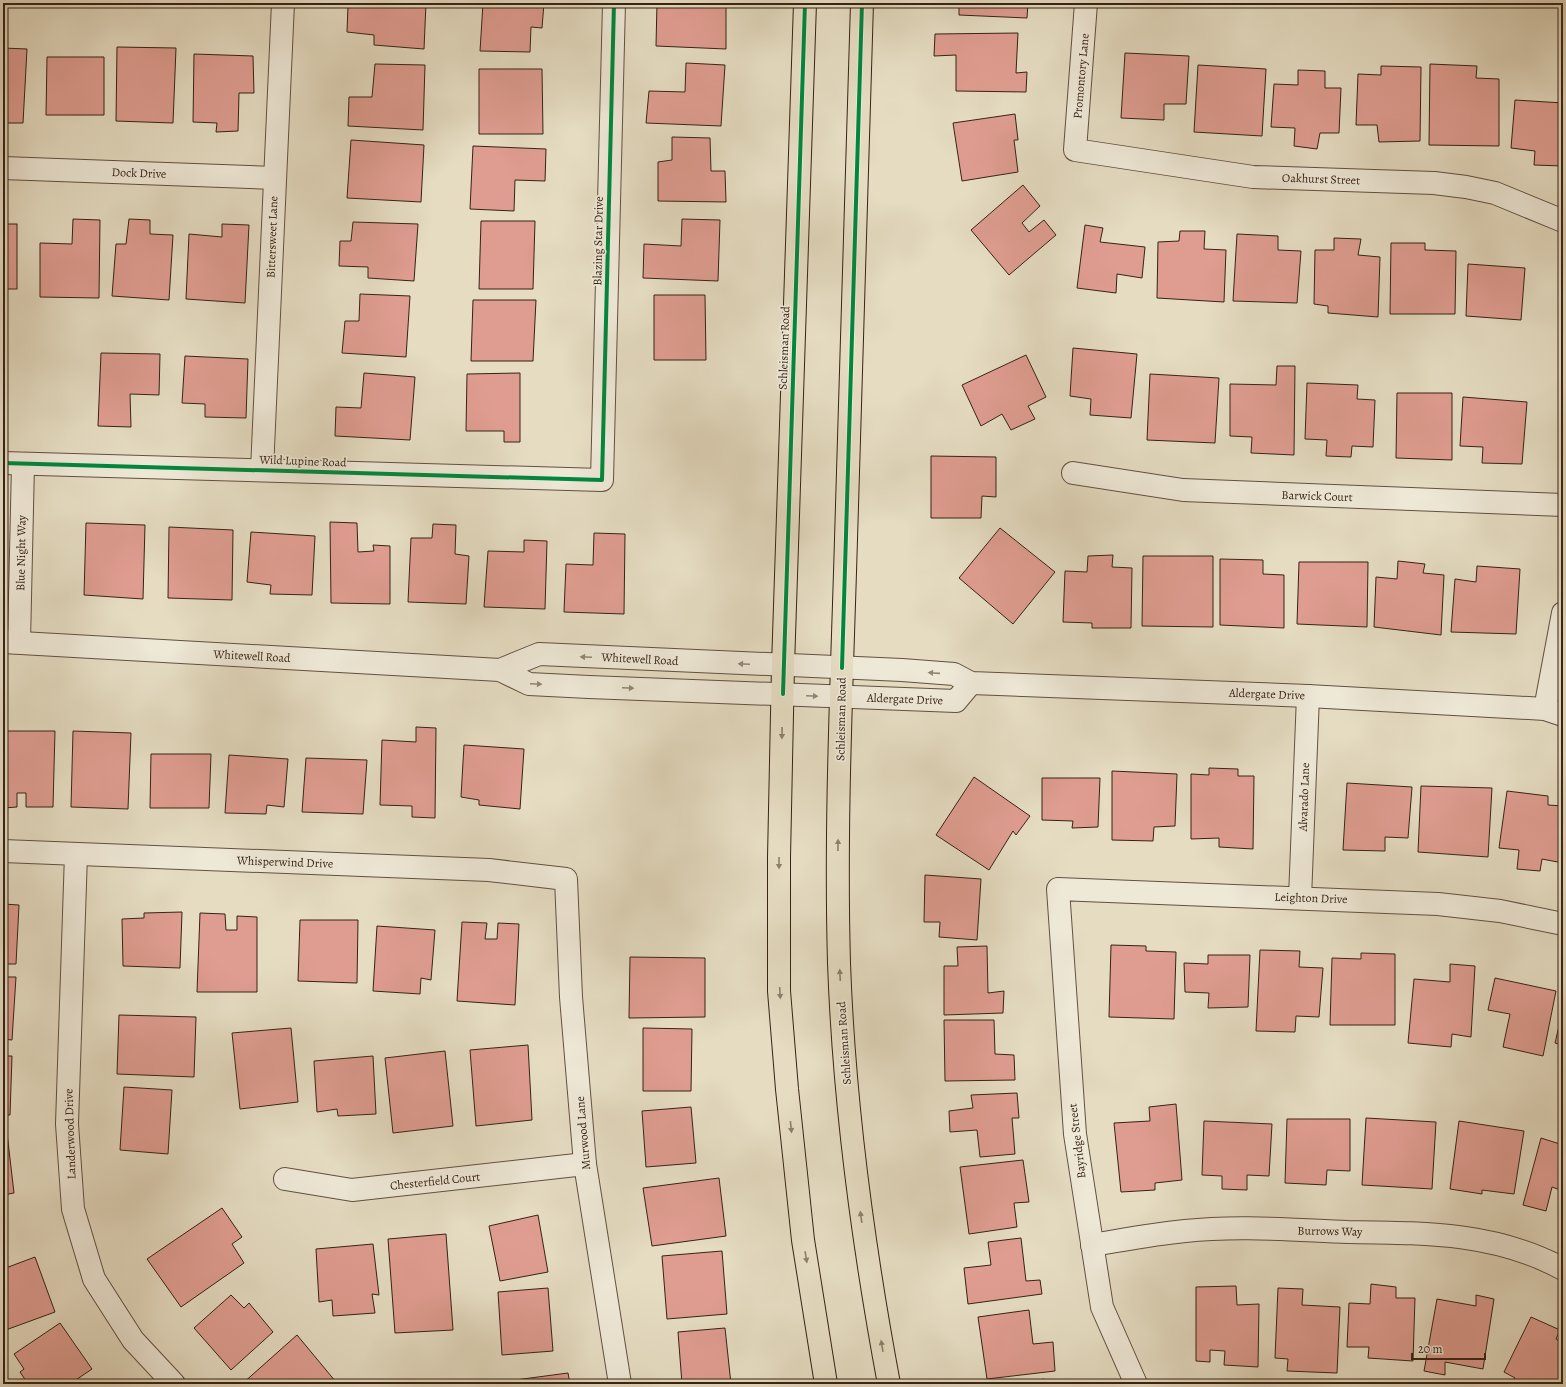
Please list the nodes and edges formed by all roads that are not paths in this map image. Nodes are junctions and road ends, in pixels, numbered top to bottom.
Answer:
1 (283, 3) edge
2 (614, 3) edge
3 (805, 3) edge
4 (862, 3) edge
5 (1086, 3) edge
6 (1075, 150) joint
7 (3, 168) edge
8 (274, 178) junction
9 (1563, 221) edge
10 (13, 463) edge
11 (262, 470) junction
12 (1073, 473) dead end
13 (602, 480) joint
14 (1563, 505) edge
15 (1563, 613) edge
16 (11, 642) edge
17 (783, 666) junction
18 (842, 668) junction
19 (500, 670) junction
20 (971, 683) junction
21 (783, 694) junction
22 (1308, 696) junction
23 (842, 697) junction
24 (1554, 712) edge
25 (3, 852) edge
26 (76, 854) junction
27 (566, 880) joint
28 (1058, 889) joint
29 (1300, 898) junction
30 (1563, 924) edge
31 (585, 1164) junction
32 (285, 1179) dead end
33 (1092, 1245) junction
34 (1563, 1268) edge
35 (174, 1384) edge
36 (620, 1384) edge
37 (826, 1384) edge
38 (889, 1384) edge
39 (1136, 1384) edge

1 - 8 street, Bittersweet Lane
2 - 13 street, Blazing Star Drive
3 - 17 main road, Schleisman Road
4 - 18 main road, Schleisman Road
5 - 6 street, Promontory Lane
6 - 9 street, Oakhurst Street
7 - 8 street, Dock Drive
8 - 11 street, Bittersweet Lane
10 - 11 street, Wild Lupine Road
10 - 16 street, Blue Night Way
11 - 13 street, Wild Lupine Road
12 - 14 street, Barwick Court
15 - 24 street
16 - 19 street, Whitewell Road
17 - 18 street, Aldergate Drive
17 -> 19 street, Whitewell Road
17 - 21 main road, Schleisman Road
20 -> 18 street, Aldergate Drive
18 - 23 main road, Schleisman Road
19 -> 21 street, Whitewell Road
20 - 22 street, Aldergate Drive
20 - 23 street, Aldergate Drive
21 -> 23 street, Aldergate Drive
21 -> 37 main road, Schleisman Road
22 - 24 street, Aldergate Drive
22 - 29 street, Alvarado Lane
38 -> 23 main road, Schleisman Road
25 - 26 street, Whisperwind Drive
26 - 27 street, Whisperwind Drive
26 - 35 street, Landerwood Drive
27 - 31 street, Murwood Lane
28 - 29 street, Leighton Drive
28 - 33 street, Bayridge Street
29 - 30 street, Leighton Drive
31 - 32 street, Chesterfield Court
31 - 36 street, Murwood Lane
33 - 34 street, Burrows Way
33 - 39 street, Bayridge Street

